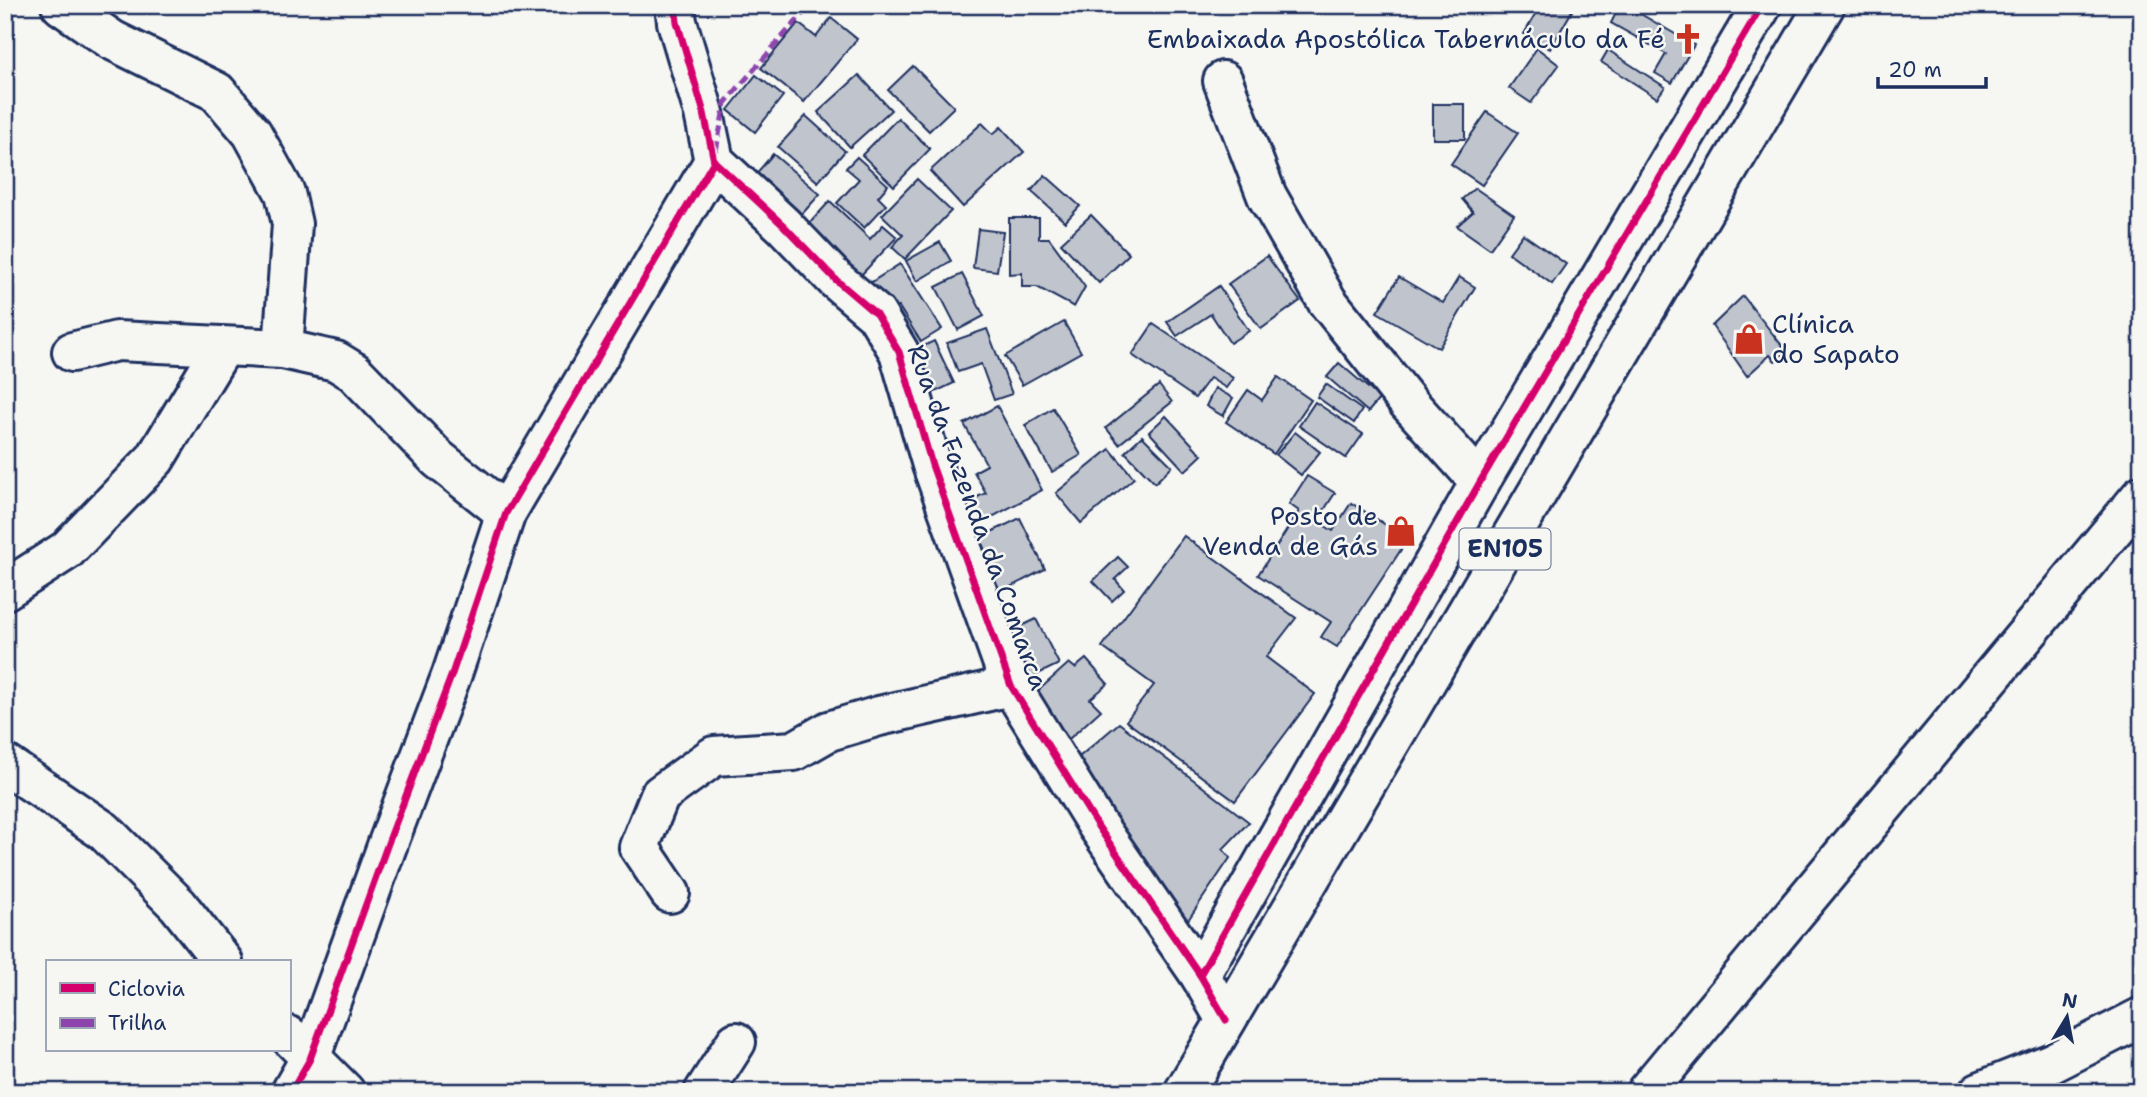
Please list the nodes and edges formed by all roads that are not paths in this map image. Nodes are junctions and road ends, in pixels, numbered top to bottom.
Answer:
1 (61, 5) edge
2 (675, 5) edge
3 (1762, 5) edge
4 (1825, 5) edge
5 (1223, 80) dead end
6 (714, 161) junction
7 (223, 346) junction
8 (283, 349) junction
9 (72, 352) dead end
10 (1480, 482) junction
11 (2142, 495) edge
12 (506, 513) junction
13 (1461, 516) junction
14 (1504, 549) junction
15 (5, 590) edge
16 (1360, 670) junction
17 (1011, 686) junction
18 (1410, 708) junction
19 (5, 764) edge
20 (670, 893) dead end
21 (221, 960) edge
22 (1200, 975) junction
23 (2142, 1017) edge
24 (1226, 1020) junction
25 (736, 1042) dead end
26 (300, 1047) edge
27 (291, 1092) edge
28 (345, 1092) edge
29 (705, 1092) edge
30 (1184, 1092) edge
31 (1646, 1092) edge
32 (1979, 1092) edge

1 - 8 street
2 - 6 street
3 - 10 street
4 - 14 street, EN105
5 - 10 street
6 - 12 street
6 - 17 street, Rua da Fazenda da Comarca
7 - 8 street
7 - 9 street
7 - 15 street
8 - 12 street
10 - 13 street
11 - 31 street
12 - 26 street
13 - 14 street
13 - 16 street
14 - 18 street, EN105
16 - 18 street
16 - 22 street
17 - 20 street
17 - 22 street, Rua da Fazenda da Comarca
18 - 24 street, EN105
19 - 21 street
22 - 24 street, Rua da Fazenda da Comarca
23 - 32 street
24 - 30 street, EN105
25 - 29 street
26 - 27 street
26 - 28 street

